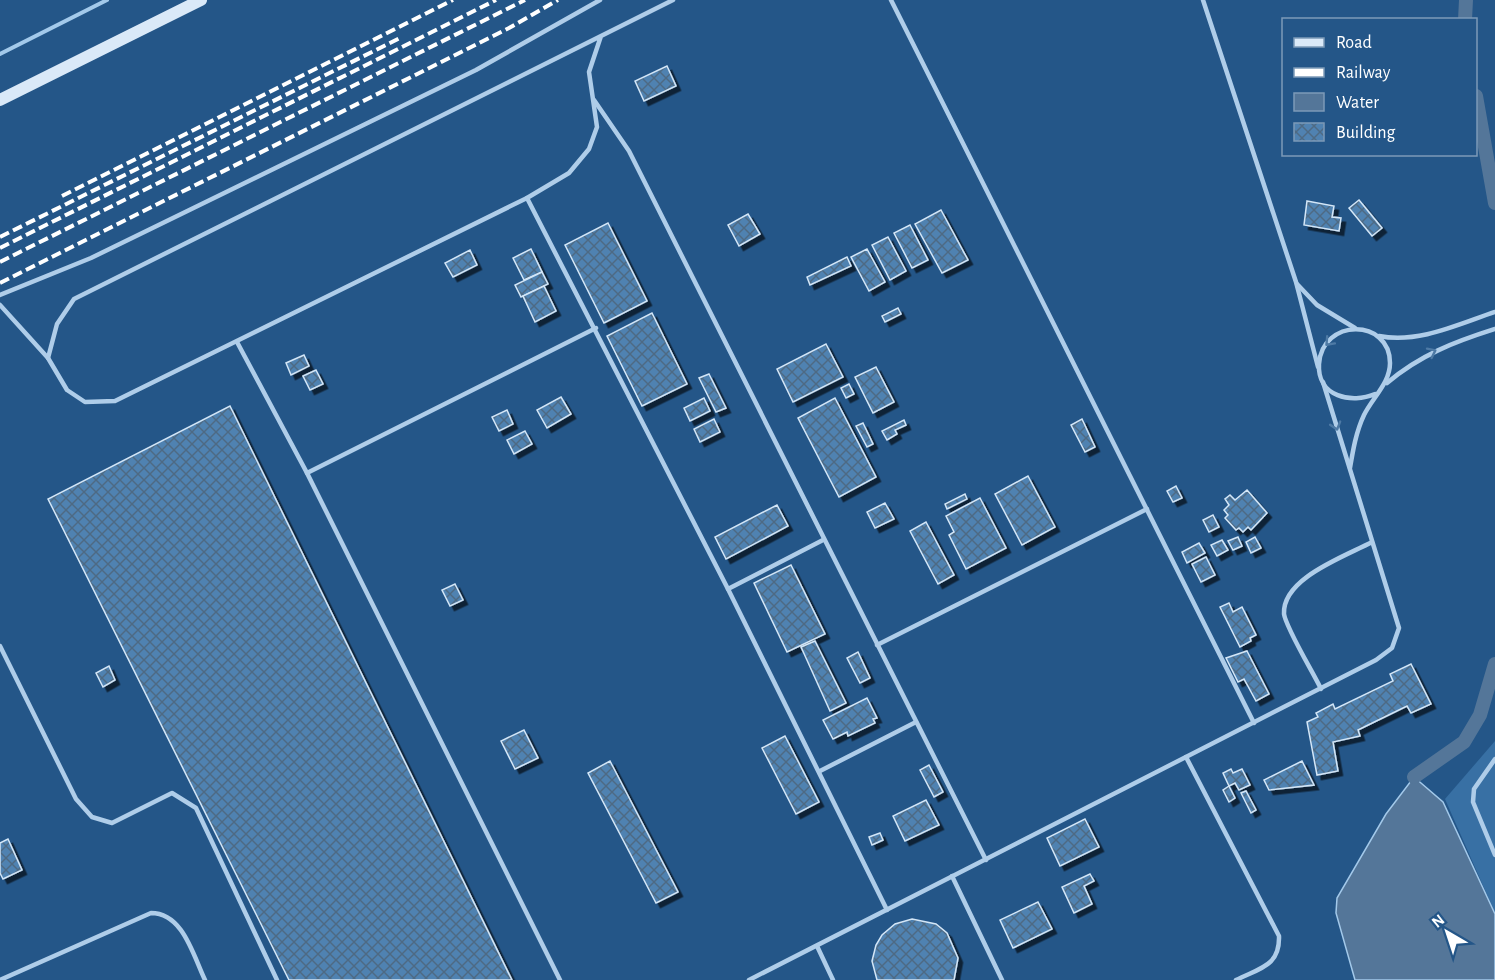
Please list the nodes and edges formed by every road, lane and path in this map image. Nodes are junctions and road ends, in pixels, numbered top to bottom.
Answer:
1 (201, 0) edge
2 (600, 0) edge
3 (673, 0) edge
4 (891, 0) edge
5 (1203, 0) edge
6 (601, 36) junction
7 (592, 97) junction
8 (0, 100) edge
9 (527, 198) junction
10 (1296, 282) junction
11 (0, 295) edge
12 (0, 305) edge
13 (1495, 312) edge
14 (596, 328) junction
15 (1356, 328) junction
16 (1495, 329) edge
17 (1377, 336) junction
18 (237, 342) junction
19 (48, 358) junction
20 (1318, 367) junction
21 (1323, 382) junction
22 (1385, 385) junction
23 (1375, 394) junction
24 (1350, 471) junction
25 (307, 473) junction
26 (1147, 510) junction
27 (824, 540) junction
28 (1372, 542) junction
29 (728, 589) junction
30 (877, 645) junction
31 (0, 646) edge
32 (1321, 689) junction
33 (916, 722) junction
34 (1254, 723) junction
35 (1186, 757) junction
36 (1495, 759) edge
37 (820, 771) junction
38 (1495, 855) edge
39 (986, 860) junction
40 (952, 876) junction
41 (887, 910) junction
42 (817, 946) junction
43 (0, 980) edge
44 (205, 980) edge
45 (277, 980) edge
46 (560, 980) edge
47 (749, 980) edge
48 (833, 980) edge
49 (1002, 980) edge
50 (1236, 980) edge

1 - 8 main road
2 - 11 lane
3 - 6 lane
4 - 26 lane
5 - 10 lane
6 - 7 lane
6 - 19 lane
7 - 9 lane
7 - 27 lane
9 - 14 lane
9 - 18 lane
10 - 15 lane
10 - 20 lane
12 - 19 lane
13 - 17 lane
14 - 25 lane
14 - 29 lane
15 - 17 lane
15 -> 20 lane
22 -> 16 lane
17 - 22 lane
18 - 19 lane
18 - 25 lane
20 - 21 lane
21 - 23 lane
21 -> 24 lane
22 - 23 lane
23 - 24 lane
24 - 28 lane
25 - 46 lane
26 - 30 lane
26 - 34 lane
27 - 29 lane
27 - 30 lane
28 - 32 lane
28 - 32 lane
29 - 37 lane
30 - 33 lane
31 - 45 lane
32 - 34 lane
33 - 37 lane
33 - 39 lane
34 - 35 lane
35 - 39 lane
35 - 50 lane
36 - 38 lane
37 - 41 lane
39 - 40 lane
40 - 41 lane
40 - 49 lane
41 - 42 lane
42 - 47 lane
42 - 48 lane
43 - 44 lane

